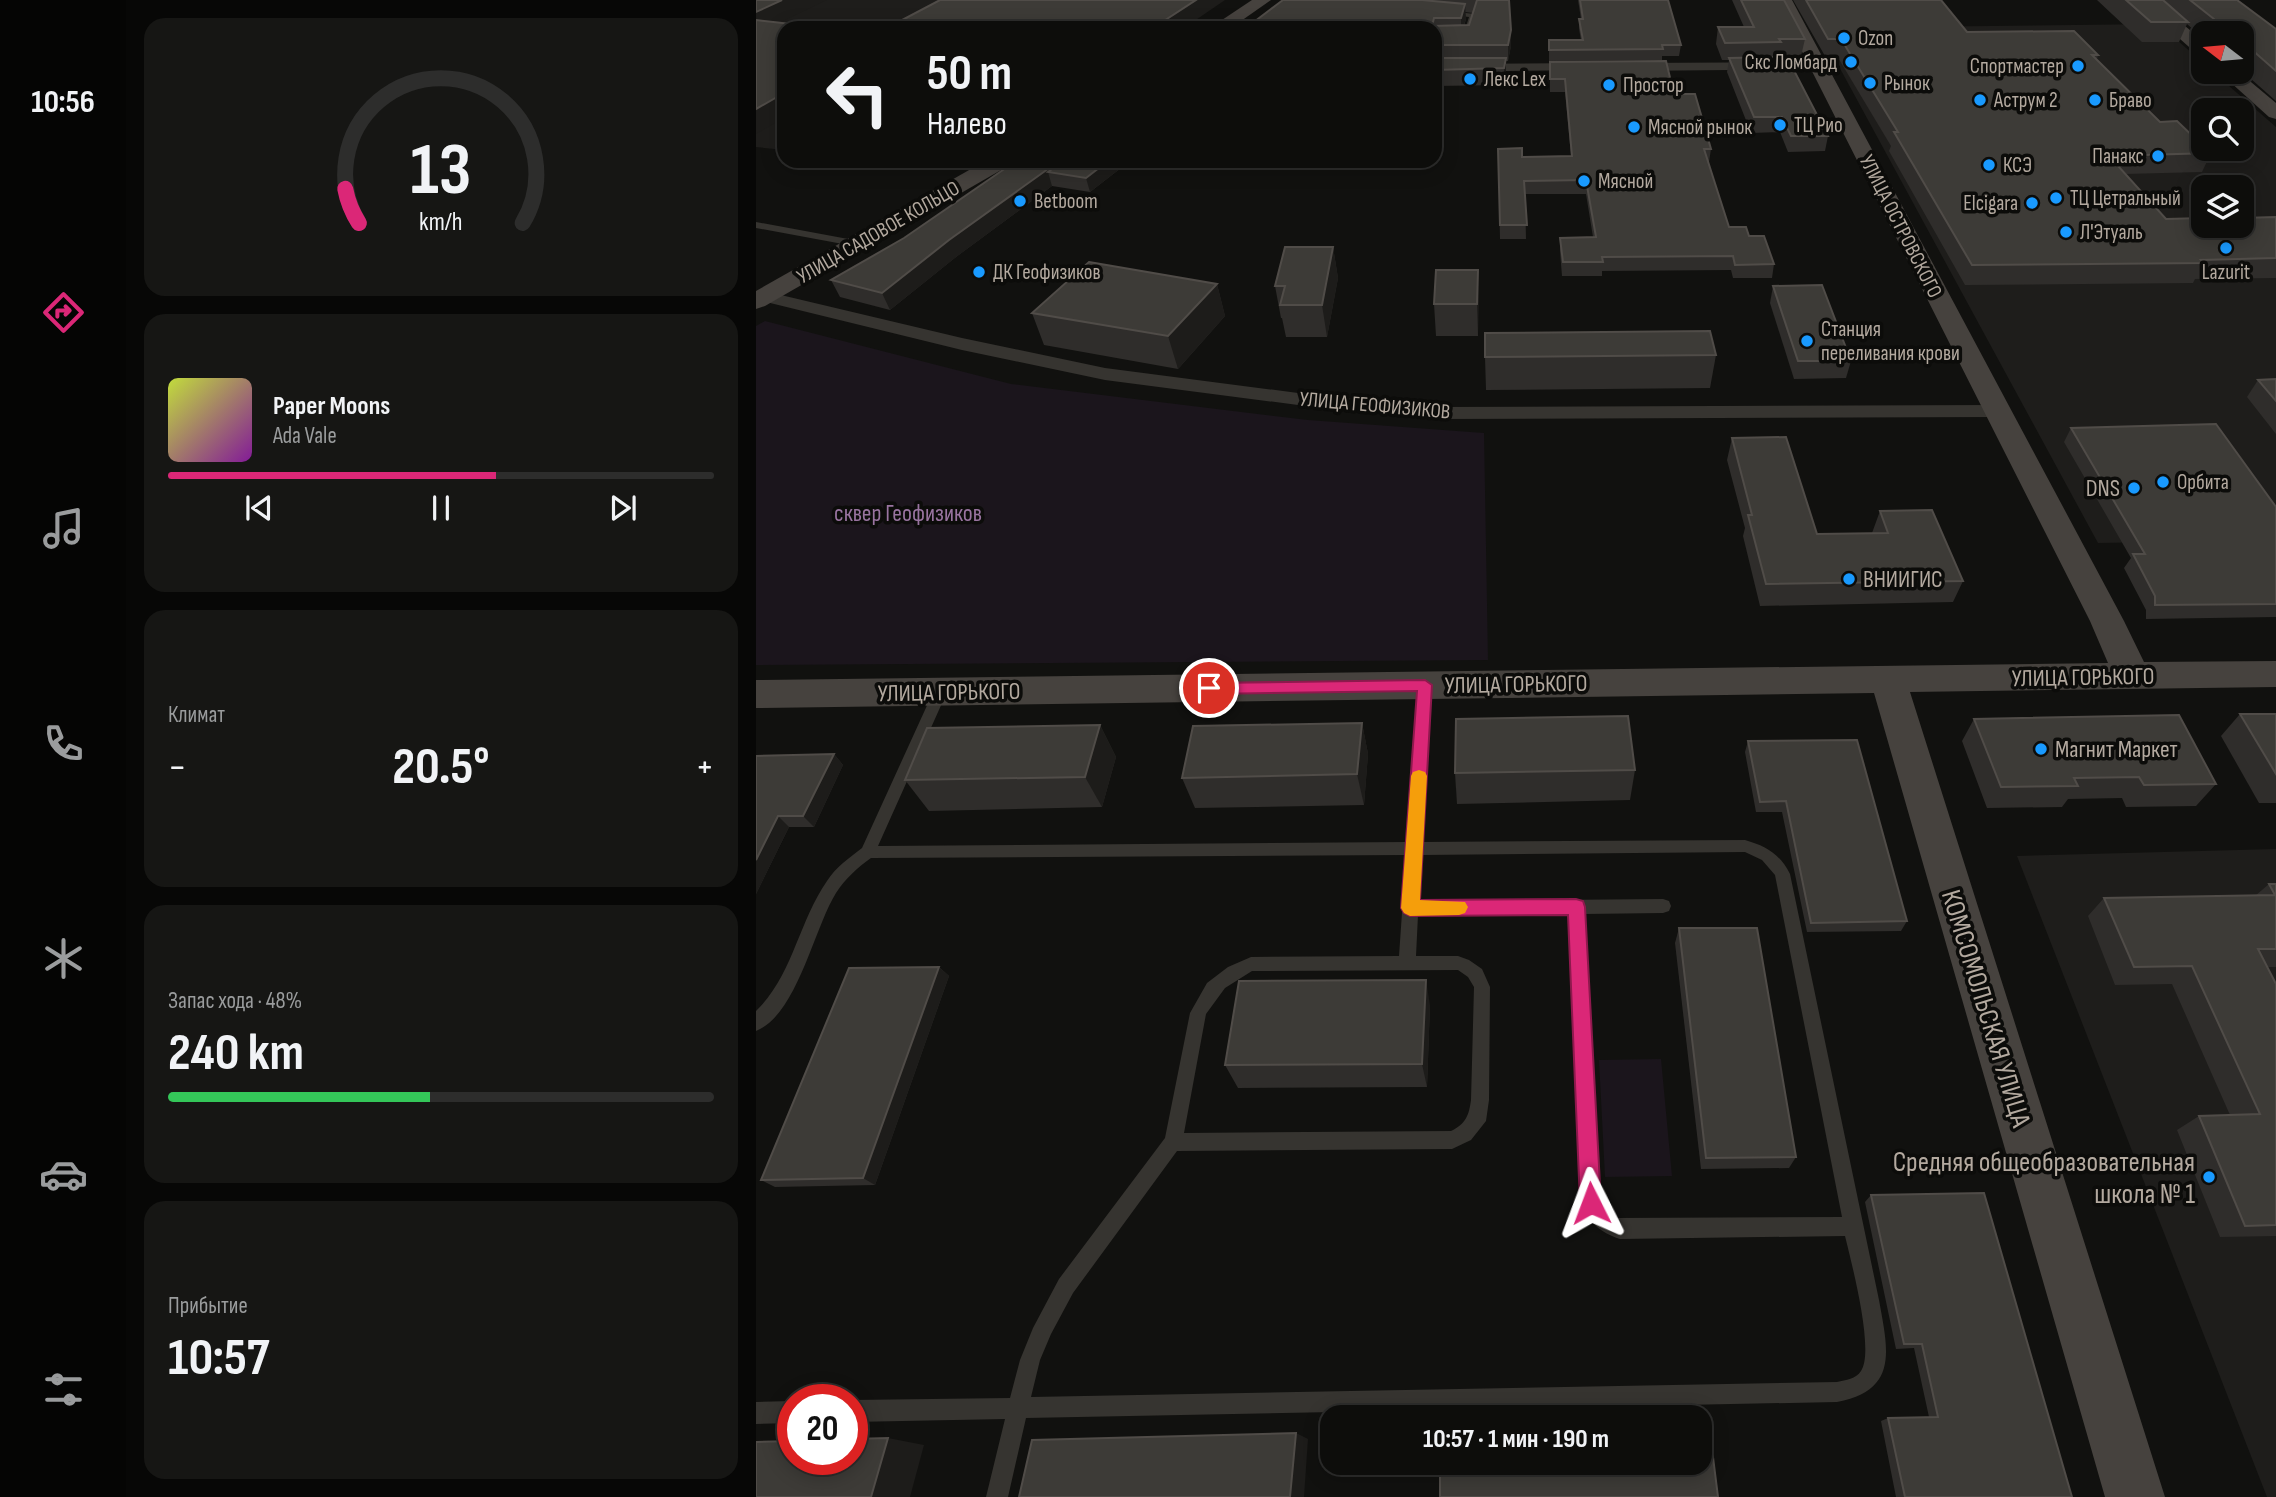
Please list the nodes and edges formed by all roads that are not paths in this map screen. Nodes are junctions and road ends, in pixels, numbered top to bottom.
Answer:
1 (1263, 0) edge
2 (1784, 0) edge
3 (2144, 0) edge
4 (1431, 12) edge
5 (1230, 21) edge
6 (1442, 38) edge
7 (2191, 41) edge
8 (1819, 66) junction
9 (1442, 68) edge
10 (2242, 84) edge
11 (2276, 113) edge
12 (988, 168) edge
13 (756, 225) edge
14 (859, 244) junction
15 (760, 299) edge
16 (1996, 411) junction
17 (2276, 674) edge
18 (2133, 676) junction
19 (1888, 679) junction
20 (1425, 685) junction
21 (940, 692) junction
22 (756, 694) edge
23 (1414, 848) junction
24 (868, 852) junction
25 (1663, 906) dead end
26 (1576, 907) junction
27 (1410, 908) junction
28 (1407, 963) junction
29 (756, 1023) edge
30 (1173, 1142) junction
31 (1853, 1226) junction
32 (1018, 1408) junction
33 (868, 1411) edge
34 (777, 1412) edge
35 (756, 1413) edge
36 (997, 1497) edge
37 (2136, 1497) edge

1 - 5 street
2 - 8 street, УЛИЦА ОСТРОВСКОГО
3 - 7 street
4 - 6 lane
8 - 9 street
8 - 16 street, УЛИЦА ОСТРОВСКОГО
10 - 11 street
12 - 14 street, УЛИЦА САДОВОЕ КОЛЬЦО
13 - 14 lane
14 - 15 street, УЛИЦА САДОВОЕ КОЛЬЦО
15 - 16 street, УЛИЦА ГЕОФИЗИКОВ
16 - 18 street, УЛИЦА ОСТРОВСКОГО
17 - 18 street, УЛИЦА ГОРЬКОГО
18 - 19 street, УЛИЦА ГОРЬКОГО
19 - 20 street, УЛИЦА ГОРЬКОГО
19 - 37 street, КОМСОМОЛЬСКАЯ УЛИЦА
20 - 21 street, УЛИЦА ГОРЬКОГО
20 - 23 lane
21 - 22 street, УЛИЦА ГОРЬКОГО
21 - 24 lane
23 - 24 lane
23 - 27 lane
23 - 31 lane
24 - 29 lane
25 - 26 lane
26 - 27 lane
26 - 31 lane
27 - 28 lane
28 - 30 lane
28 - 30 lane
30 - 32 lane
31 - 32 lane
32 - 33 lane
32 - 36 lane
34 - 35 lane

